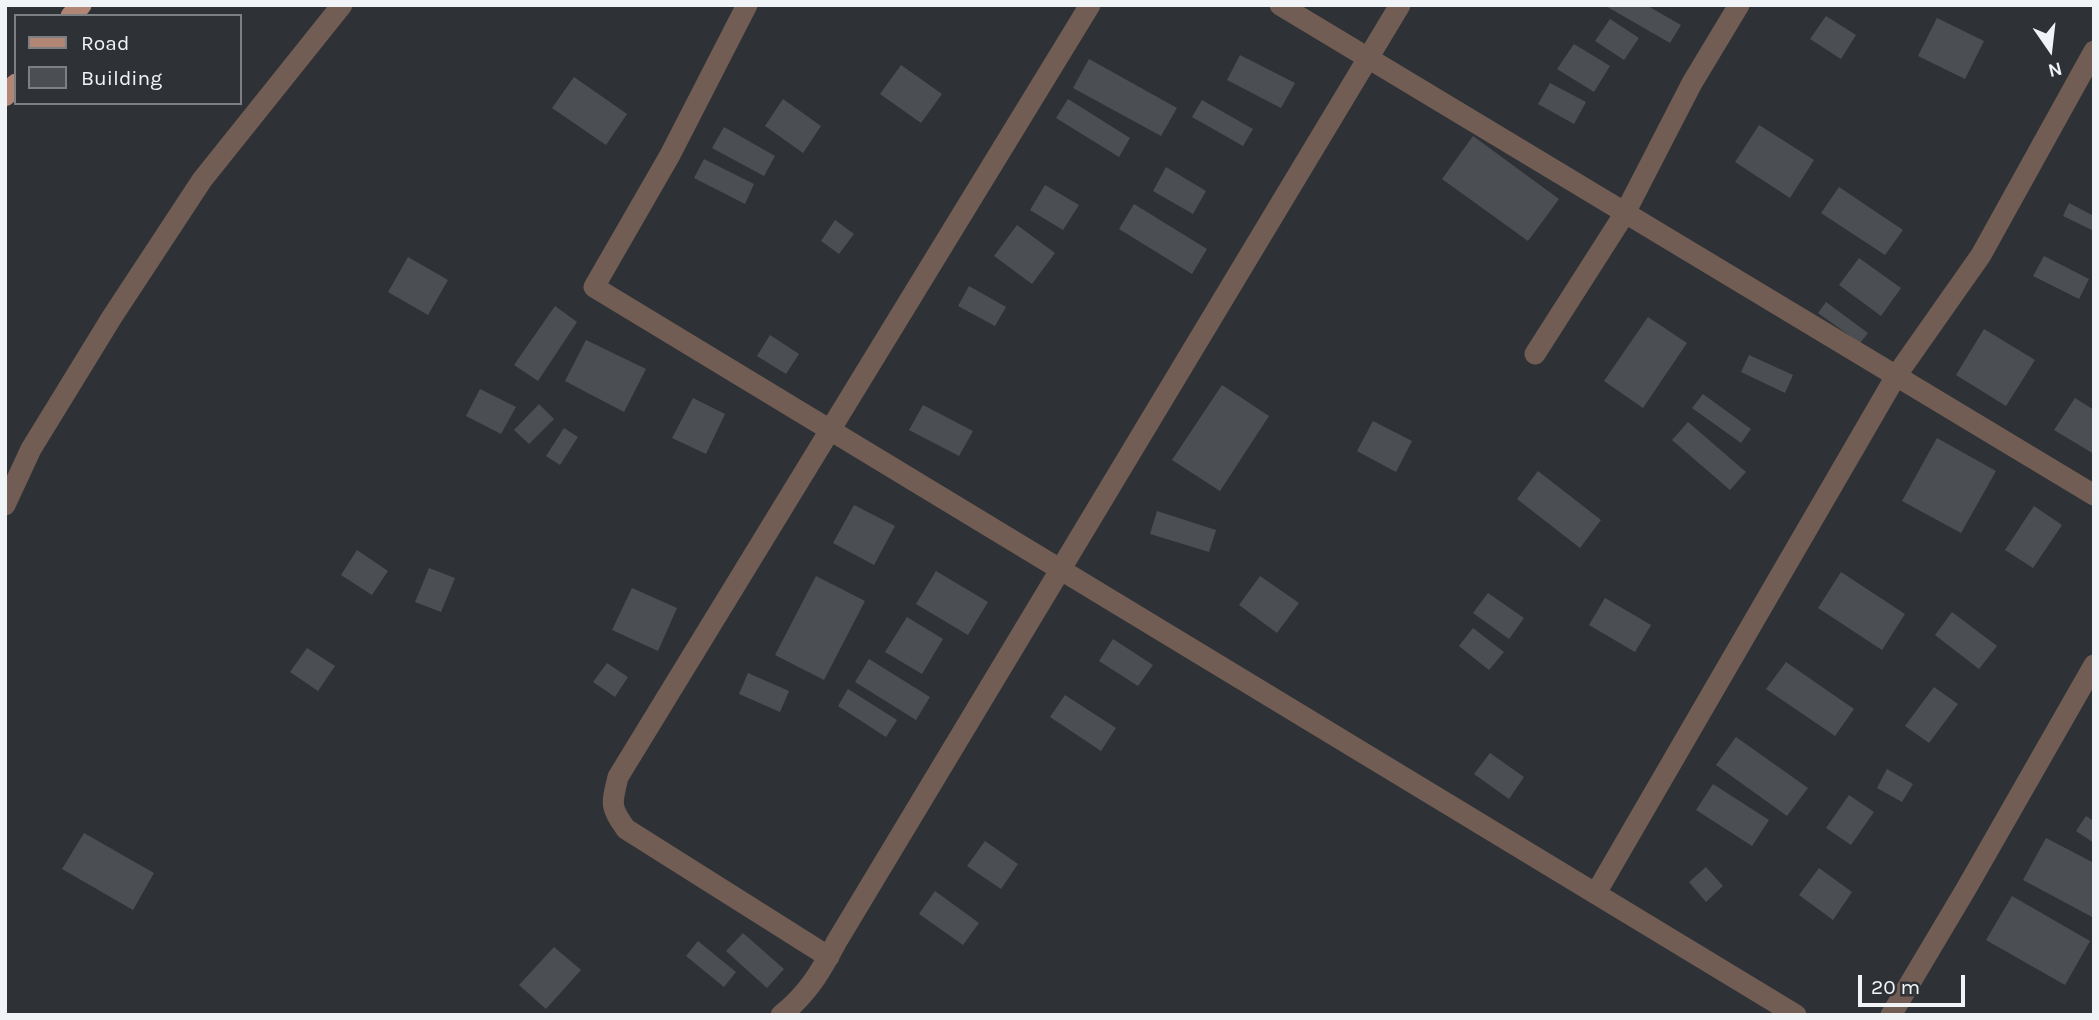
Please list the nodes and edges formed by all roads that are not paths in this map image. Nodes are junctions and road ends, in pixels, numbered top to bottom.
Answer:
1 (342, 5) edge
2 (747, 5) edge
3 (1090, 5) edge
4 (1280, 5) edge
5 (1400, 5) edge
6 (1739, 5) edge
7 (2094, 51) edge
8 (1367, 57) junction
9 (1625, 213) junction
10 (1535, 354) dead end
11 (1896, 376) junction
12 (830, 431) junction
13 (2094, 495) edge
14 (5, 505) edge
15 (1060, 570) junction
16 (2094, 665) edge
17 (1596, 893) junction
18 (829, 957) junction
19 (781, 1015) edge
20 (1796, 1015) edge
21 (1891, 1015) edge

1 - 14 street
2 - 12 street
3 - 12 street
4 - 8 street
5 - 8 street
6 - 9 street
7 - 11 street
8 - 9 street
8 - 15 street
9 - 10 street
9 - 11 street
11 - 13 street
11 - 17 street
12 - 15 street
12 - 18 street
15 - 17 street
15 - 18 street
16 - 21 street
17 - 20 street
18 - 19 street

